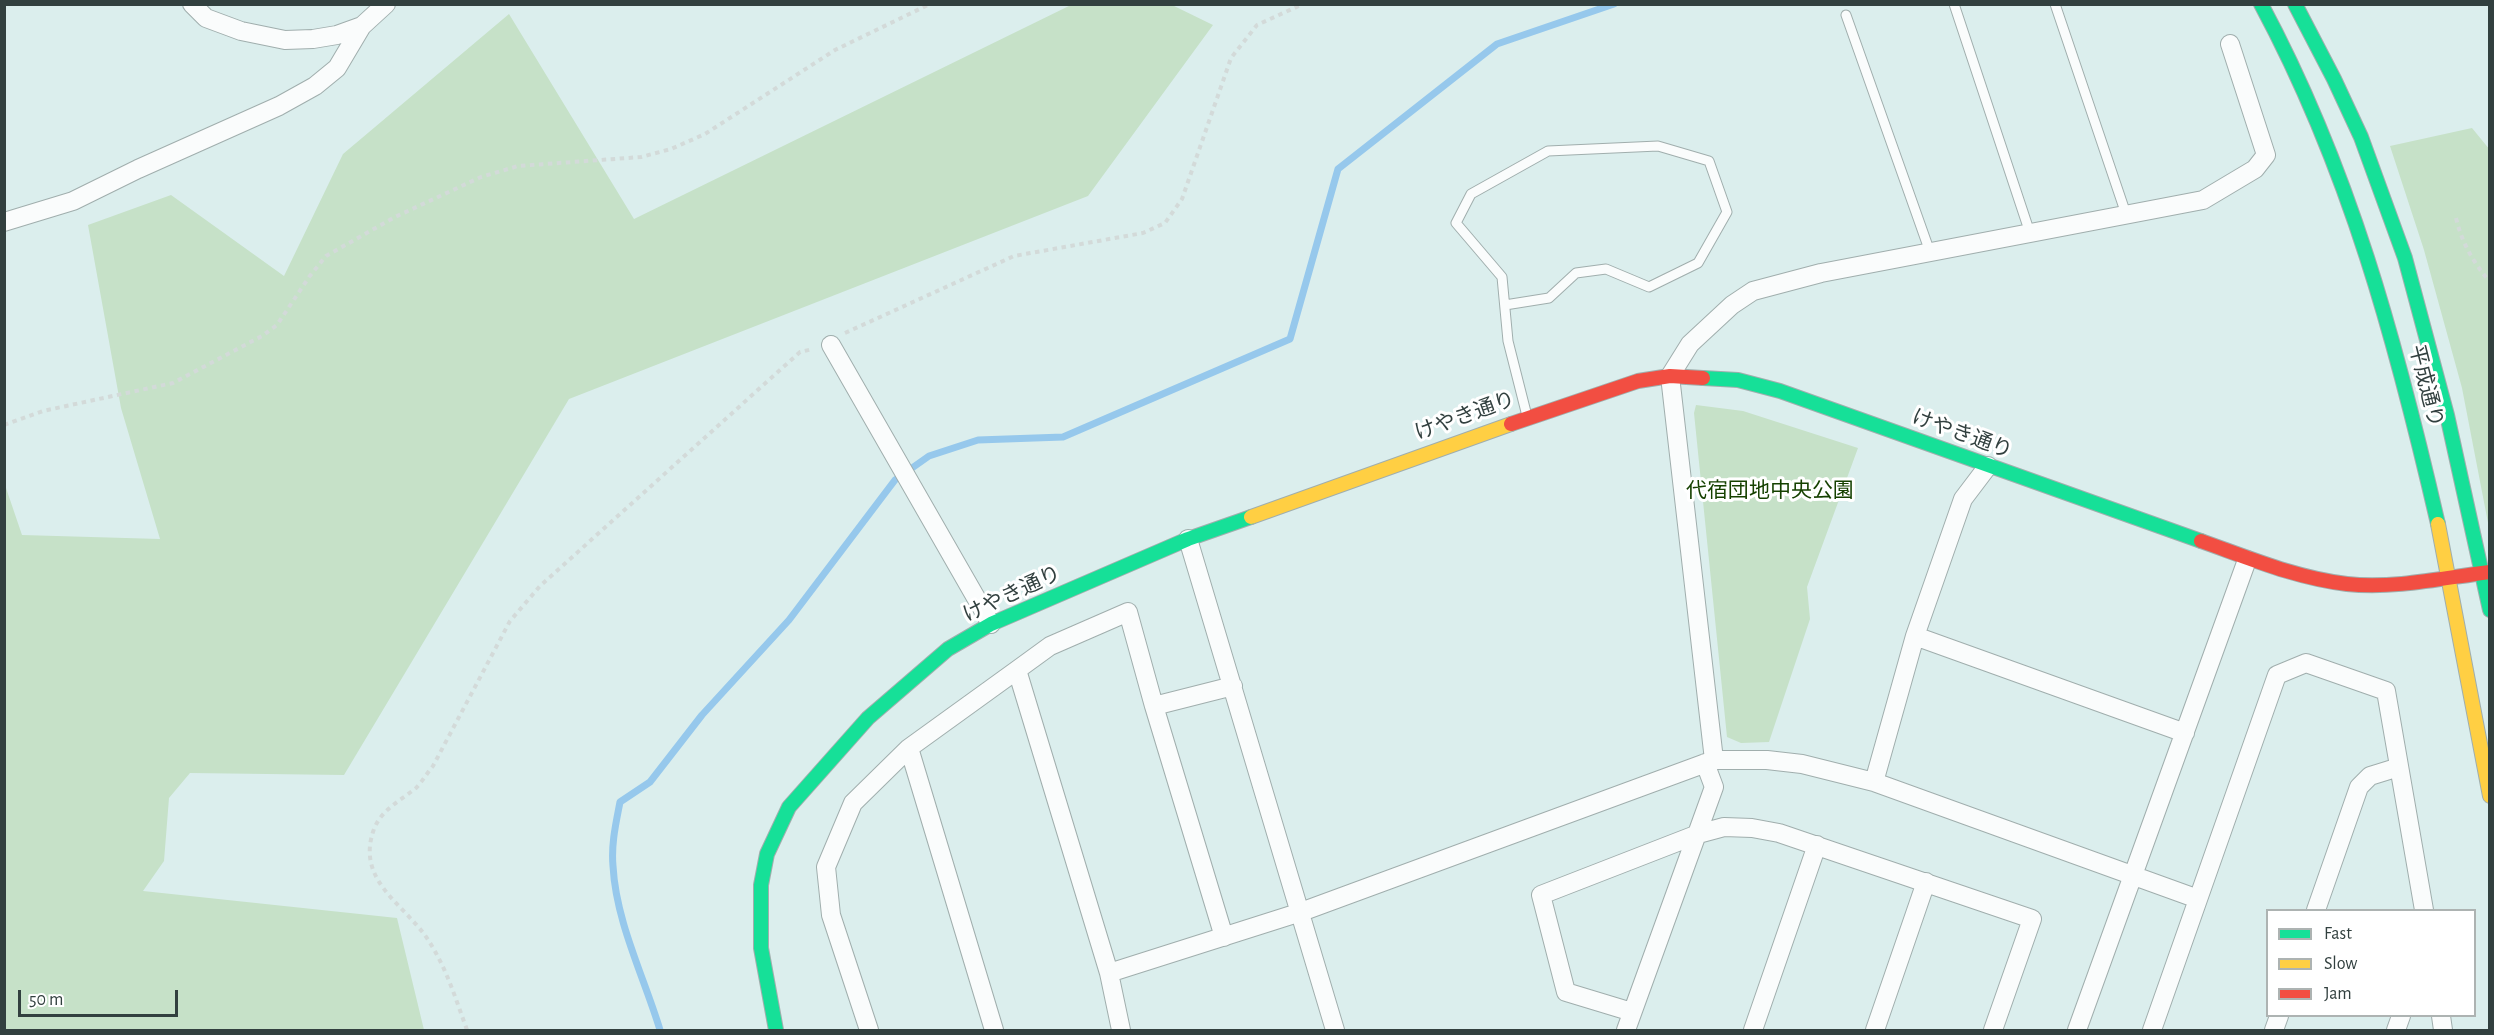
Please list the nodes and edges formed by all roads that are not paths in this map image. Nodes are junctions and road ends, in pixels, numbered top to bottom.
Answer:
1 (192, 4) edge
2 (386, 4) edge
3 (1954, 4) edge
4 (2055, 4) edge
5 (2261, 4) edge
6 (2295, 4) edge
7 (1846, 15) dead end
8 (362, 26) junction
9 (2230, 44) dead end
10 (2126, 214) junction
11 (4, 222) edge
12 (2030, 233) junction
13 (1930, 252) junction
14 (1505, 305) junction
15 (831, 345) road end
16 (1670, 376) junction
17 (1527, 416) junction
18 (1988, 466) junction
19 (1188, 539) junction
20 (2247, 560) junction
21 (2486, 573) edge
22 (2450, 577) junction
23 (2490, 610) edge
24 (991, 624) junction
25 (1915, 636) junction
26 (1017, 669) junction
27 (1233, 686) junction
28 (1154, 706) junction
29 (2185, 733) junction
30 (909, 748) junction
31 (1710, 762) junction
32 (2399, 767) junction
33 (1874, 782) junction
34 (2490, 796) edge
35 (1698, 834) junction
36 (1817, 845) junction
37 (2133, 876) junction
38 (1926, 882) junction
39 (2198, 900) junction
40 (2316, 909) edge
41 (2424, 909) edge
42 (1301, 912) junction
43 (1224, 937) junction
44 (1109, 973) junction
45 (1632, 1012) junction
46 (776, 1030) edge
47 (869, 1030) edge
48 (994, 1030) edge
49 (1121, 1030) edge
50 (1335, 1030) edge
51 (1626, 1030) edge
52 (1753, 1030) edge
53 (1875, 1030) edge
54 (1993, 1030) edge
55 (2077, 1030) edge
56 (2152, 1030) edge

1 - 8 street
2 - 8 street
3 - 12 lane
4 - 10 lane
5 - 22 street, 平成通り
6 - 21 street, 平成通り
7 - 13 lane
8 - 11 street
9 - 10 street
10 - 12 street
12 - 13 street
13 - 16 street
14 - 14 lane
14 - 17 lane
15 - 24 street
16 - 17 street, けやき通り
16 - 18 street, けやき通り
16 - 31 street
17 - 19 street, けやき通り
18 - 20 street, けやき通り
18 - 25 street
19 - 24 street, けやき通り
19 - 27 street
20 - 22 street, けやき通り
20 - 29 street
21 - 22 street, けやき通り
21 - 23 street, 平成通り
22 - 34 street, 平成通り
24 - 46 street, けやき通り
25 - 29 street
25 - 33 street
26 - 28 street
26 - 30 street
26 - 44 street
27 - 28 street
27 - 42 street
28 - 43 street
29 - 37 street
30 - 47 street
30 - 48 street
31 - 33 street
31 - 35 street
31 - 42 street
32 - 39 street
32 - 40 street
32 - 41 street
33 - 37 street
35 - 36 street
35 - 45 street
35 - 45 street
36 - 38 street
36 - 52 street
37 - 39 street
37 - 55 street
38 - 53 street
38 - 54 street
39 - 56 street
42 - 43 street
42 - 50 street
43 - 44 street
44 - 49 street
45 - 51 street

